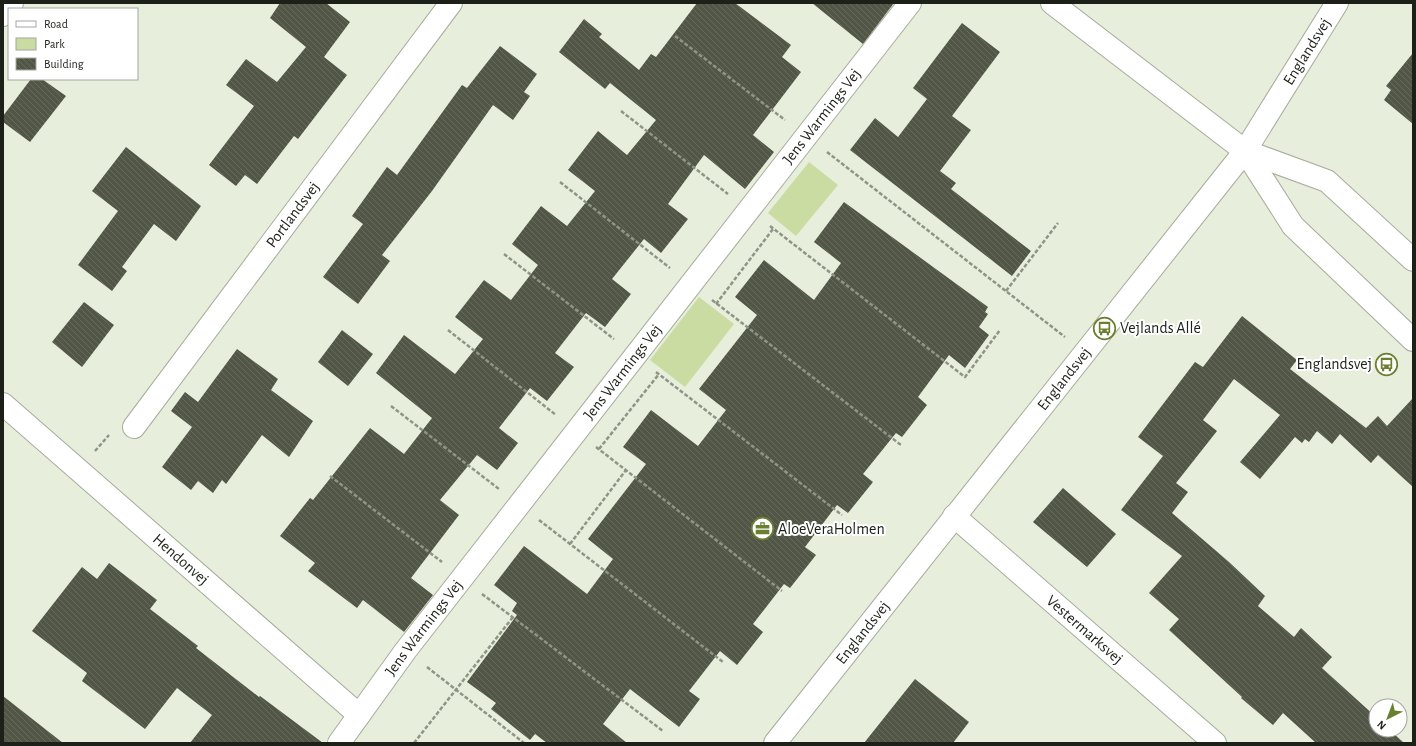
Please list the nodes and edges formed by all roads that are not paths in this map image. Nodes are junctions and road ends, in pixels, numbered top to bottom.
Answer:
1 (451, 3) edge
2 (910, 3) edge
3 (1052, 3) edge
4 (1337, 3) edge
5 (1245, 151) junction
6 (1413, 260) edge
7 (1413, 340) edge
8 (3, 404) edge
9 (134, 427) road end
10 (954, 516) junction
11 (359, 715) junction
12 (338, 743) edge
13 (775, 743) edge
14 (1215, 743) edge

1 - 9 street, Portlandsvej
2 - 11 street, Jens Warmings Vej
3 - 5 street
4 - 5 street, Englandsvej
5 - 6 street
5 - 7 street
5 - 10 street, Englandsvej
8 - 11 street, Hendonvej
10 - 13 street, Englandsvej
10 - 14 street, Vestermarksvej
11 - 12 street, Jens Warmings Vej

